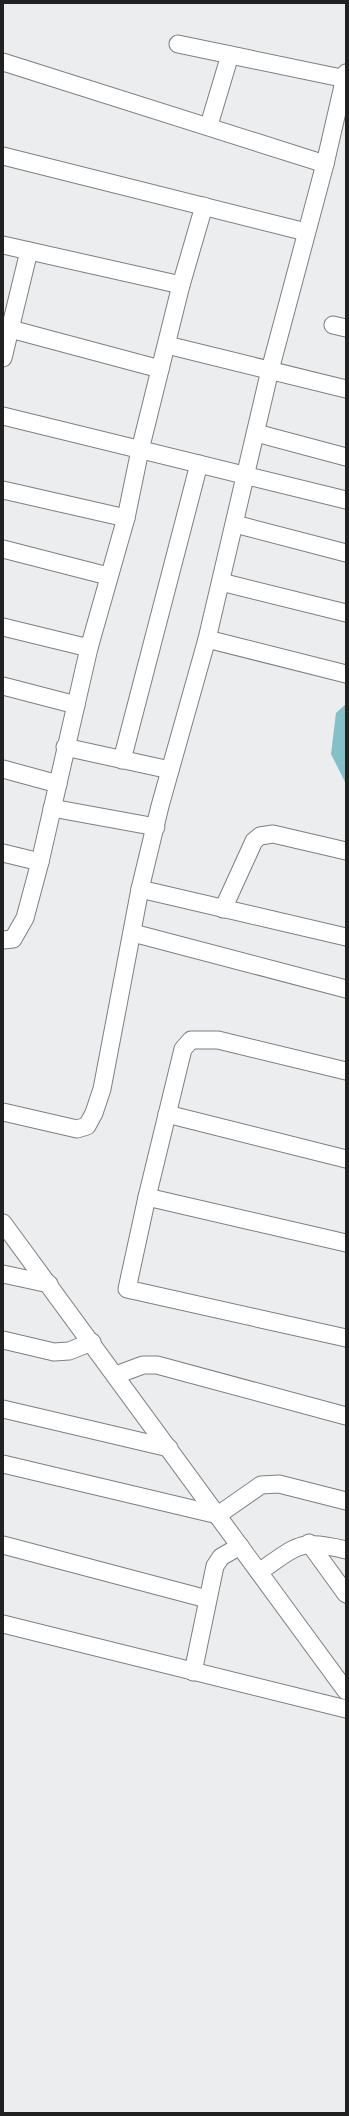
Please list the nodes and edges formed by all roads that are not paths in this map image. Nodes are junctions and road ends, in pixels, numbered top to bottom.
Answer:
1 (178, 44) dead end
2 (230, 55) junction
3 (3, 62) edge
4 (346, 77) edge
5 (209, 125) junction
6 (3, 156) edge
7 (326, 164) junction
8 (204, 206) junction
9 (306, 232) junction
10 (3, 245) edge
11 (29, 251) junction
12 (181, 285) junction
13 (6, 328) edge
14 (167, 345) junction
15 (3, 358) edge
16 (160, 369) junction
17 (270, 370) junction
18 (346, 389) edge
19 (3, 416) edge
20 (256, 433) junction
21 (140, 450) junction
22 (346, 457) edge
23 (199, 464) junction
24 (245, 475) junction
25 (3, 490) edge
26 (346, 500) edge
27 (126, 518) junction
28 (235, 524) junction
29 (3, 549) edge
30 (346, 553) edge
31 (108, 576) junction
32 (221, 582) junction
33 (346, 613) edge
34 (3, 627) edge
35 (207, 639) junction
36 (89, 648) junction
37 (346, 674) edge
38 (3, 686) edge
39 (76, 705) junction
40 (65, 747) junction
41 (122, 760) junction
42 (3, 769) edge
43 (170, 770) junction
44 (58, 784) junction
45 (52, 808) junction
46 (156, 827) junction
47 (346, 851) edge
48 (3, 853) edge
49 (40, 862) junction
50 (140, 889) junction
51 (223, 909) junction
52 (133, 933) junction
53 (346, 937) edge
54 (3, 940) edge
55 (346, 989) edge
56 (346, 1071) edge
57 (3, 1112) edge
58 (167, 1114) junction
59 (346, 1159) edge
60 (147, 1197) junction
61 (3, 1223) edge
62 (346, 1243) edge
63 (3, 1274) edge
64 (49, 1284) junction
65 (346, 1338) edge
66 (3, 1340) edge
67 (92, 1342) junction
68 (116, 1375) junction
69 (3, 1409) edge
70 (346, 1416) edge
71 (169, 1448) junction
72 (3, 1464) edge
73 (346, 1500) edge
74 (218, 1515) junction
75 (309, 1543) junction
76 (3, 1545) edge
77 (240, 1546) junction
78 (346, 1550) edge
79 (259, 1572) junction
80 (346, 1594) edge
81 (207, 1599) junction
82 (3, 1624) edge
83 (193, 1672) junction
84 (346, 1691) edge
85 (346, 1709) edge

1 - 2 street
2 - 4 street
2 - 5 street
3 - 5 street
4 - 7 street
5 - 7 street
6 - 8 street
7 - 9 street
8 - 9 street
8 - 12 street
9 - 17 street
10 - 11 street
11 - 12 street
11 - 13 street
12 - 14 street
13 - 15 street
13 - 16 street
14 - 16 street
14 - 17 street
16 - 21 street
17 - 18 street
17 - 20 street
19 - 21 street
20 - 22 street
20 - 24 street
21 - 23 street
21 - 27 street
23 - 24 street
23 - 41 street
24 - 26 street
24 - 28 street
25 - 27 street
27 - 31 street
28 - 30 street
28 - 32 street
29 - 31 street
31 - 36 street
32 - 33 street
32 - 35 street
34 - 36 street
35 - 37 street
35 - 43 street
36 - 39 street
38 - 39 street
39 - 40 street
40 - 41 street
40 - 44 street
41 - 43 street
42 - 44 street
43 - 46 street
44 - 45 street
45 - 46 street
45 - 49 street
46 - 50 street
47 - 51 street
48 - 49 street
49 - 54 street
50 - 51 street
50 - 52 street
51 - 53 street
52 - 55 street
52 - 57 street
56 - 58 street
58 - 59 street
58 - 60 street
60 - 62 street
60 - 65 street
61 - 64 street
63 - 64 street
64 - 67 street
66 - 67 street
67 - 68 street
68 - 70 street
68 - 71 street
69 - 71 street
71 - 74 street
72 - 74 street
73 - 74 street
74 - 77 street
75 - 78 street
75 - 79 street
75 - 80 street
76 - 81 street
77 - 79 street
77 - 81 street
79 - 84 street
81 - 83 street
82 - 83 street
83 - 85 street

